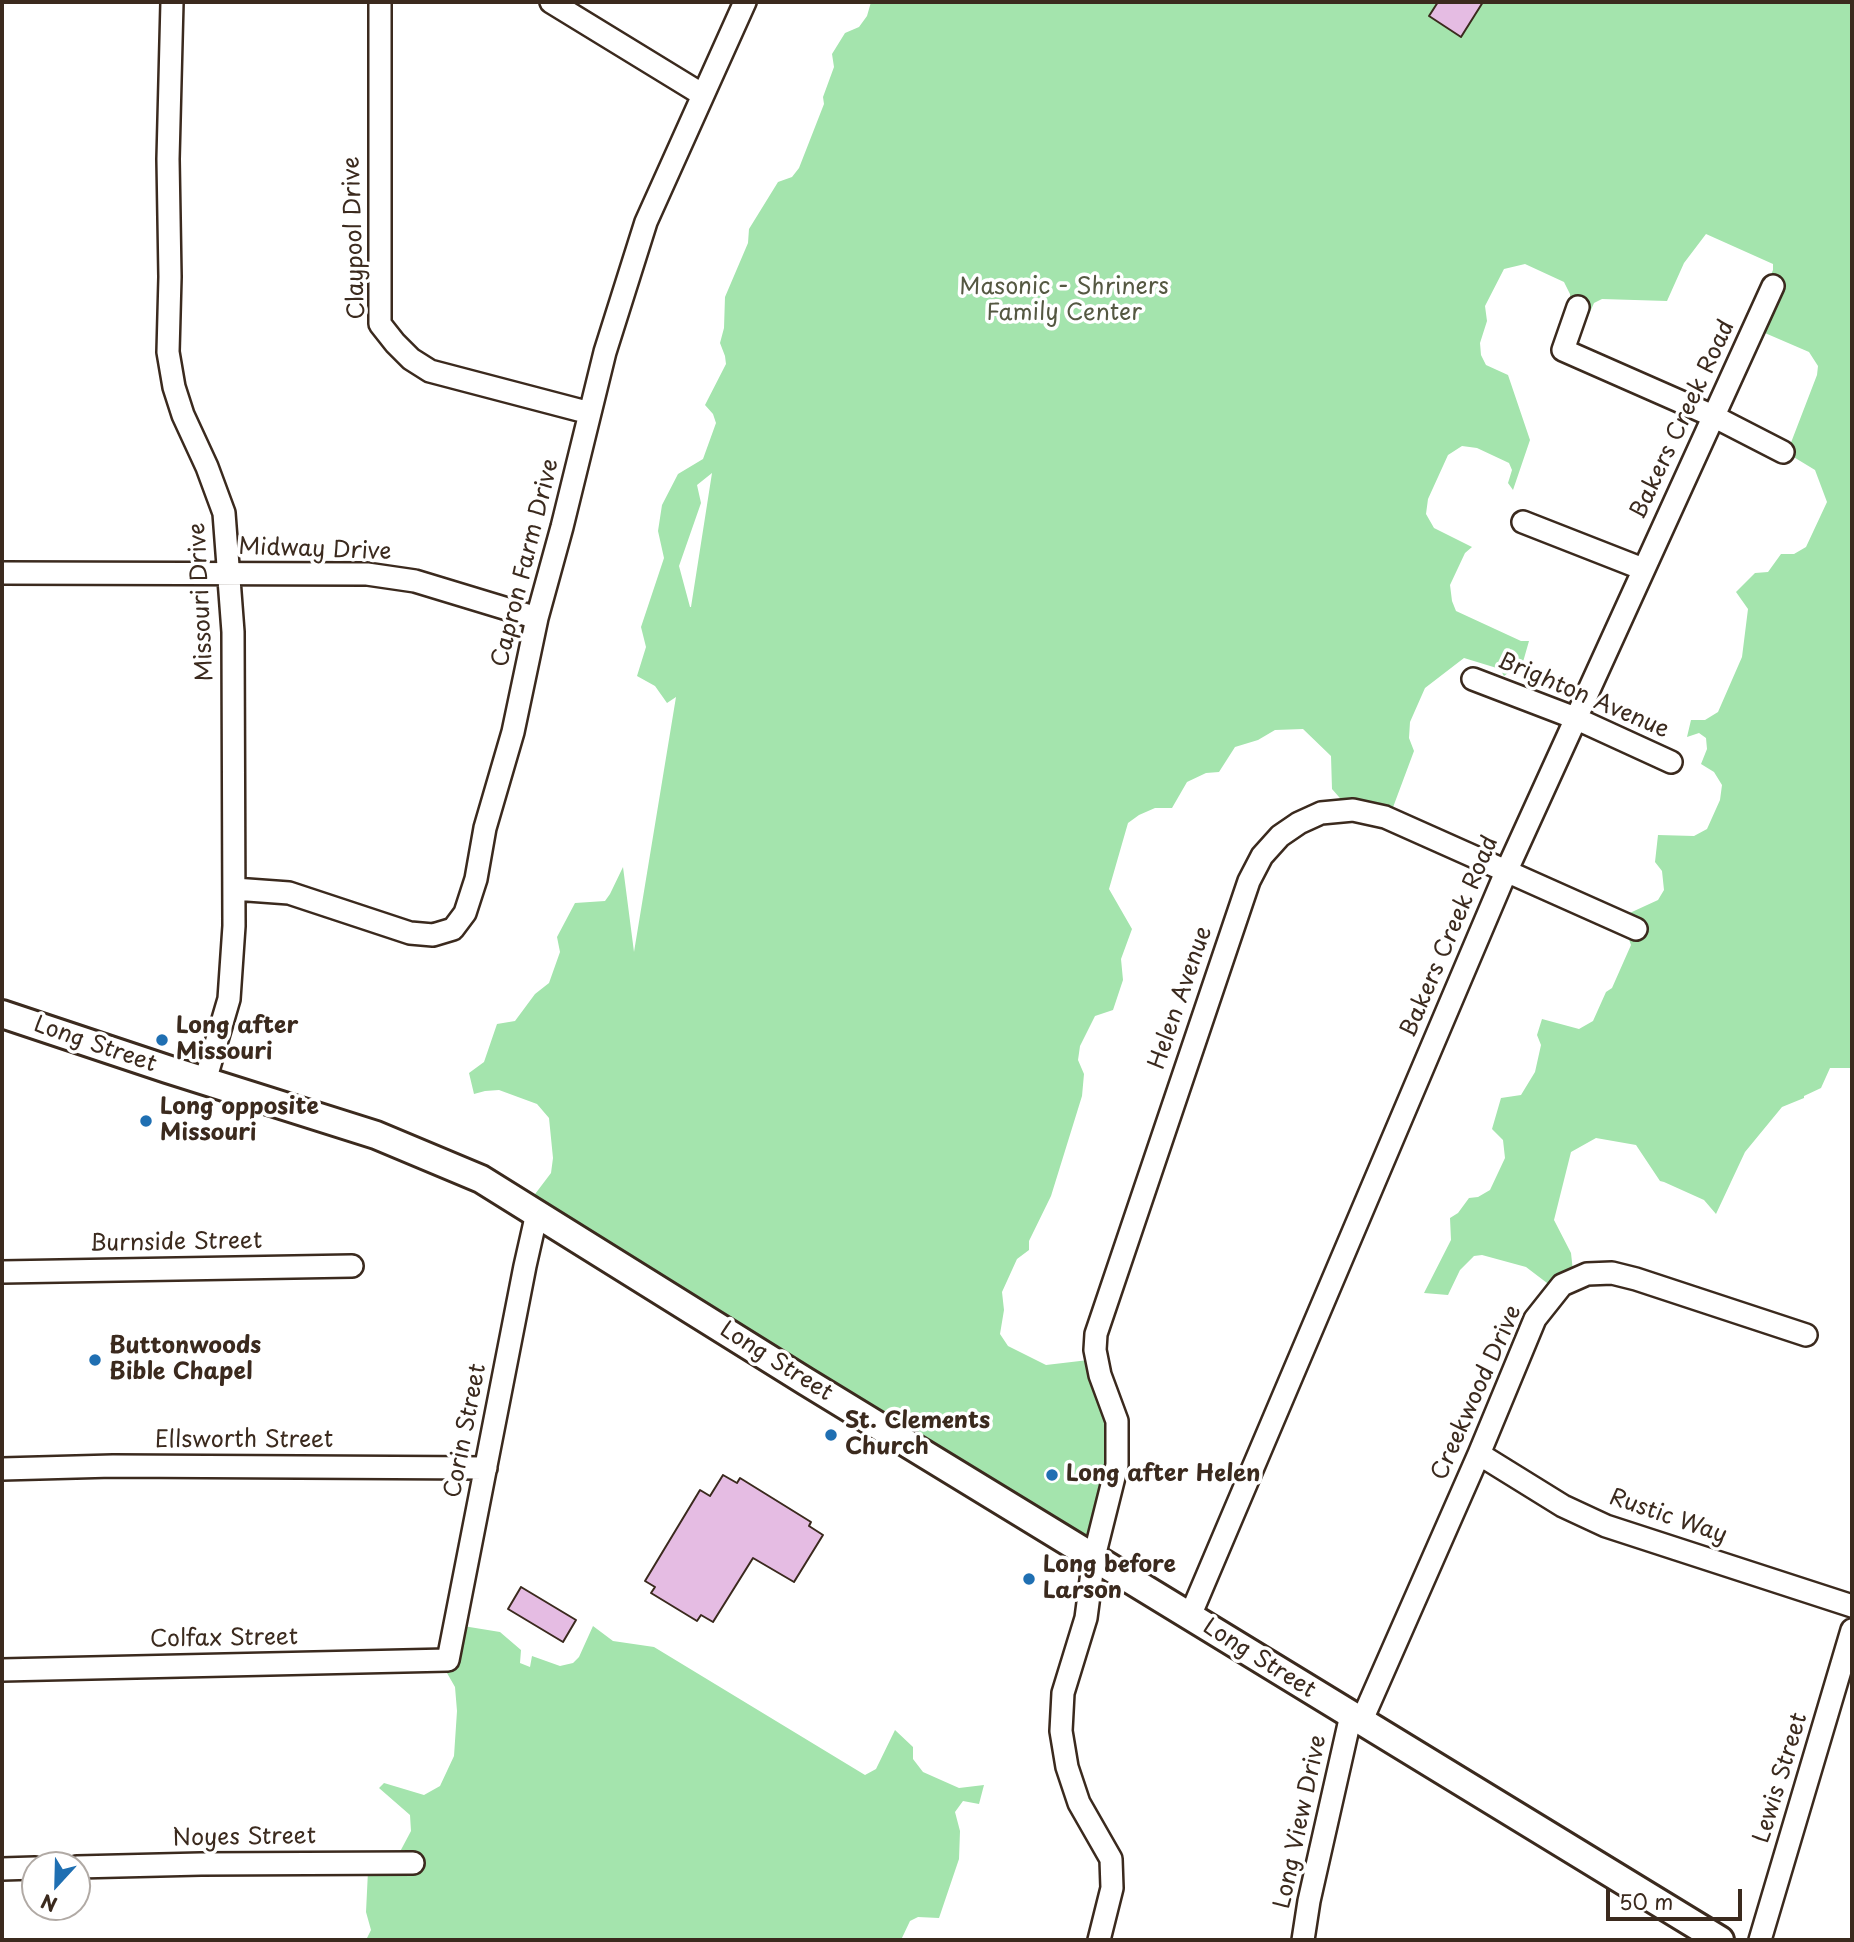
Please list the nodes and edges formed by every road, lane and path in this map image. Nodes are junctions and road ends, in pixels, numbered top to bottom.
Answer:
1 (172, 2) edge
2 (380, 2) edge
3 (551, 2) edge
4 (745, 2) edge
5 (703, 95) junction
6 (1773, 286) dead end
7 (1578, 307) dead end
8 (590, 413) junction
9 (1713, 416) junction
10 (1783, 452) dead end
11 (1523, 523) dead end
12 (1643, 569) junction
13 (2, 573) edge
14 (230, 574) junction
15 (537, 618) junction
16 (1473, 679) dead end
17 (1575, 718) junction
18 (1671, 762) dead end
19 (1506, 872) junction
20 (234, 889) junction
21 (1636, 929) dead end
22 (2, 1014) edge
23 (205, 1081) junction
24 (537, 1213) junction
25 (352, 1266) dead end
26 (2, 1272) edge
27 (1806, 1335) dead end
28 (1479, 1454) junction
29 (486, 1468) junction
30 (2, 1469) edge
31 (1094, 1557) junction
32 (1852, 1606) edge
33 (1190, 1616) junction
34 (1852, 1630) edge
35 (448, 1660) joint
36 (2, 1670) edge
37 (1356, 1719) junction
38 (412, 1863) dead end
39 (91, 1867) edge
40 (21, 1868) edge
41 (2, 1869) edge
42 (1099, 1940) edge
43 (1303, 1940) edge
44 (1720, 1940) edge
45 (1760, 1940) edge

1 - 14 street, Missouri Drive
2 - 8 street, Claypool Drive
3 - 5 street
4 - 5 street, Capron Farm Drive
5 - 8 street, Capron Farm Drive
6 - 9 street, Bakers Creek Road
7 - 9 street
8 - 15 street, Capron Farm Drive
9 - 10 street
9 - 12 street, Bakers Creek Road
11 - 12 street
12 - 17 street, Bakers Creek Road
13 - 14 street, Midway Drive
14 - 15 street, Midway Drive
14 - 20 street, Missouri Drive
15 - 20 street, Capron Farm Drive
16 - 17 street, Brighton Avenue
17 - 18 street, Brighton Avenue
17 - 19 street, Bakers Creek Road
19 - 21 street, Helen Avenue
19 - 31 street, Helen Avenue
19 - 33 street, Bakers Creek Road
20 - 23 street, Missouri Drive
22 - 23 street, Long Street
23 - 24 street, Long Street
24 - 29 street, Corin Street
24 - 31 street, Long Street
25 - 26 street, Burnside Street
27 - 28 street, Creekwood Drive
28 - 32 street, Rustic Way
28 - 37 street, Creekwood Drive
29 - 30 street, Ellsworth Street
29 - 35 street, Corin Street
31 - 33 street, Long Street
31 - 42 street, Helen Avenue
33 - 37 street, Long Street
34 - 45 street, Lewis Street
35 - 36 street, Colfax Street
37 - 43 street, Long View Drive
37 - 44 street, Long Street
38 - 39 street, Noyes Street
40 - 41 street

